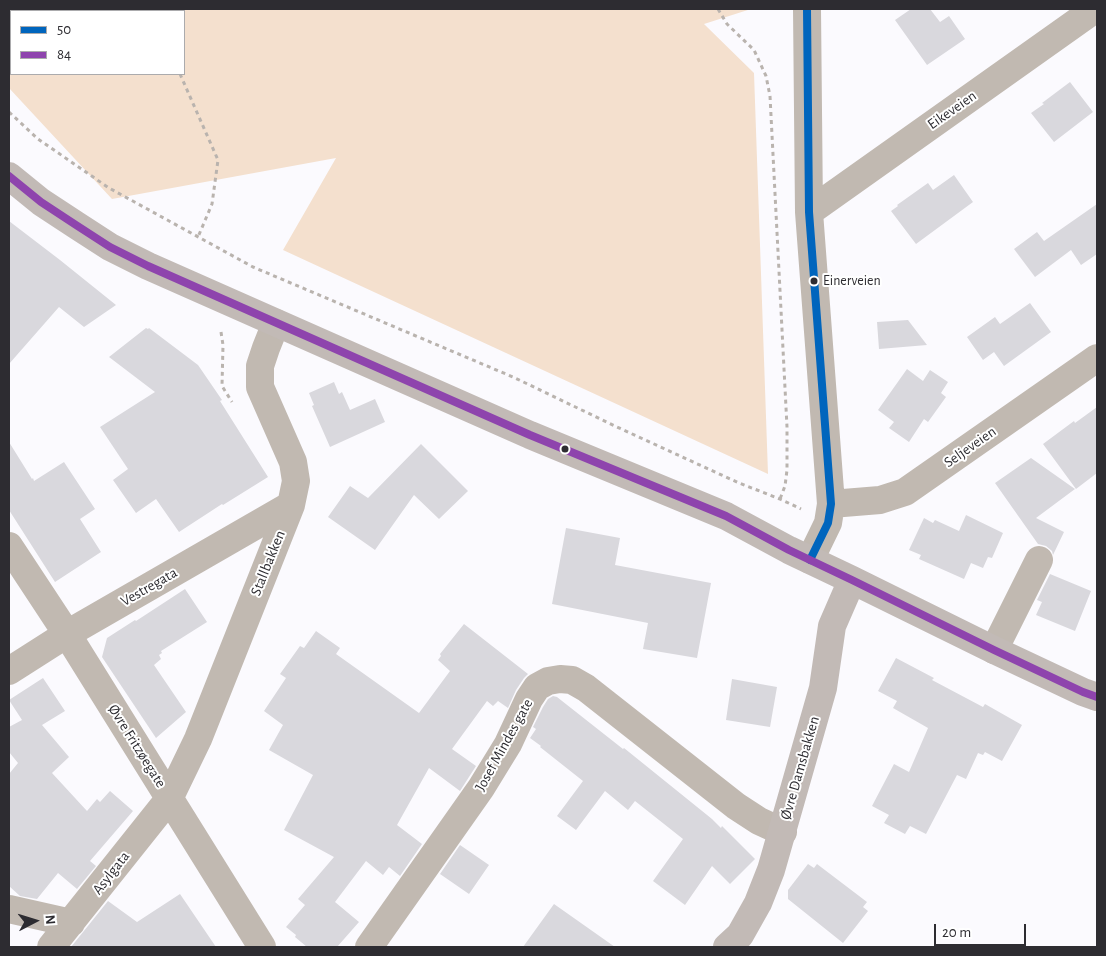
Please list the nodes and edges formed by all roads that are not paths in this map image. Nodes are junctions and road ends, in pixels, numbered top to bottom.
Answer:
1 (807, 9) edge
2 (1095, 9) edge
3 (9, 176) edge
4 (809, 212) junction
5 (276, 323) junction
6 (1097, 358) edge
7 (831, 504) junction
8 (291, 505) junction
9 (9, 546) edge
10 (810, 560) junction
11 (1039, 560) dead end
12 (852, 580) junction
13 (68, 634) junction
14 (994, 650) junction
15 (9, 671) edge
16 (1097, 697) edge
17 (170, 799) junction
18 (782, 832) junction
19 (9, 909) edge
20 (71, 923) junction
21 (740, 943) edge
22 (51, 947) edge
23 (262, 947) edge
24 (369, 947) edge

1 - 4 street
2 - 4 street, Eikeveien
3 - 5 main road
4 - 7 street
5 - 8 street, Stallbakken
5 - 10 main road
6 - 7 street, Seljeveien
7 - 10 street
8 - 13 street, Vestregata
8 - 17 street, Stallbakken
9 - 13 street, Øvre Fritzøegate
10 - 12 main road
11 - 14 street
12 - 14 main road
12 - 18 main road, Øvre Damsbakken
13 - 15 street, Vestregata
13 - 17 street, Øvre Fritzøegate
14 - 16 main road
17 - 20 street, Asylgata
17 - 23 street, Øvre Fritzøegate
18 - 21 main road, Øvre Damsbakken
18 - 24 street, Josef Mindes gate
19 - 20 street
20 - 22 street, Asylgata

